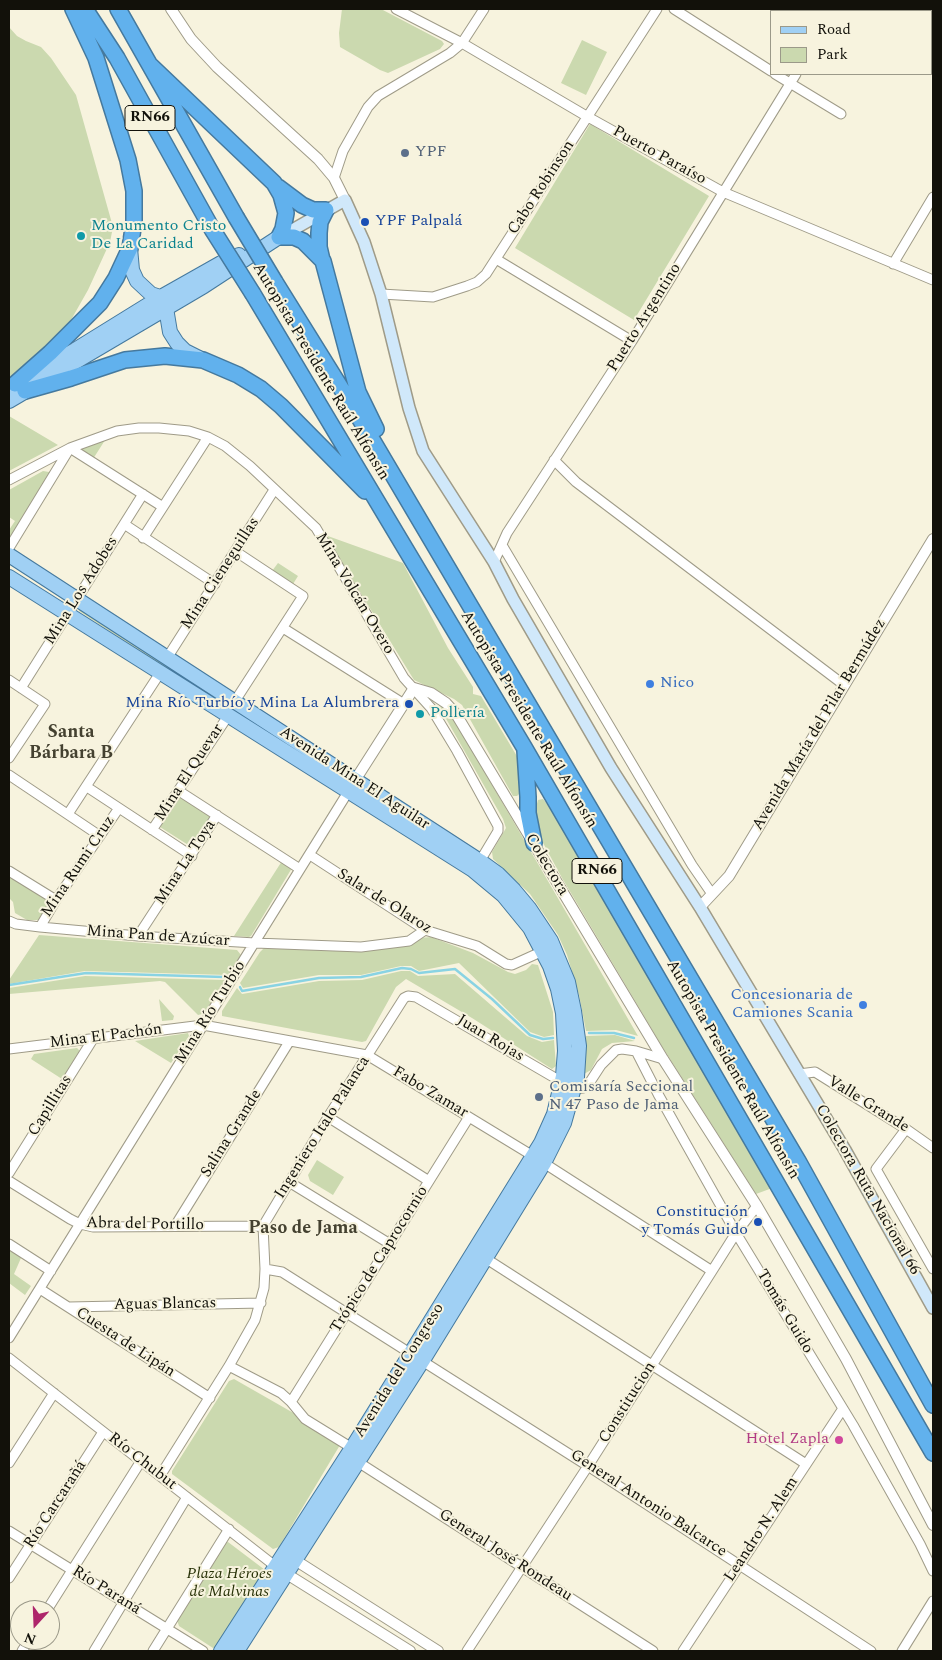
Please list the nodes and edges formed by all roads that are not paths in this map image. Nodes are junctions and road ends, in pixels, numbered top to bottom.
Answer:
1 (73, 9) edge
2 (85, 9) edge
3 (118, 9) edge
4 (170, 9) edge
5 (396, 9) edge
6 (484, 9) edge
7 (657, 9) edge
8 (674, 9) edge
9 (462, 43) junction
10 (150, 65) junction
11 (770, 70) edge
12 (777, 75) edge
13 (795, 75) edge
14 (790, 83) junction
15 (841, 114) dead end
16 (588, 117) junction
17 (334, 178) junction
18 (274, 183) junction
19 (723, 192) junction
20 (933, 197) edge
21 (346, 200) junction
22 (326, 210) junction
23 (279, 238) junction
24 (130, 248) junction
25 (496, 259) junction
26 (323, 261) junction
27 (893, 264) junction
28 (933, 280) edge
29 (381, 294) junction
30 (171, 298) junction
31 (632, 341) junction
32 (202, 360) junction
33 (16, 388) edge
34 (9, 401) edge
35 (208, 437) junction
36 (70, 448) junction
37 (554, 460) junction
38 (9, 480) edge
39 (274, 490) junction
40 (143, 494) junction
41 (163, 507) junction
42 (384, 510) junction
43 (124, 524) junction
44 (143, 538) junction
45 (933, 539) edge
46 (502, 545) junction
47 (9, 548) edge
48 (236, 551) junction
49 (9, 555) edge
50 (494, 562) junction
51 (9, 578) edge
52 (215, 584) junction
53 (465, 597) junction
54 (78, 600) junction
55 (68, 615) junction
56 (283, 628) junction
57 (167, 658) junction
58 (160, 673) junction
59 (9, 680) edge
60 (202, 680) junction
61 (844, 685) junction
62 (21, 688) junction
63 (414, 688) junction
64 (192, 694) junction
65 (235, 702) junction
66 (404, 704) junction
67 (228, 716) junction
68 (524, 747) junction
69 (9, 758) edge
70 (9, 775) edge
71 (356, 780) junction
72 (87, 787) junction
73 (179, 791) junction
74 (348, 792) junction
75 (119, 808) junction
76 (68, 814) junction
77 (217, 815) junction
78 (152, 830) junction
79 (100, 836) junction
80 (534, 843) junction
81 (310, 855) junction
82 (192, 856) junction
83 (480, 861) junction
84 (300, 869) junction
85 (9, 871) edge
86 (712, 894) junction
87 (56, 900) junction
88 (700, 907) junction
89 (9, 921) edge
90 (40, 927) junction
91 (425, 930) junction
92 (138, 936) junction
93 (255, 944) junction
94 (543, 951) junction
95 (404, 998) joint
96 (203, 1025) junction
97 (93, 1039) junction
98 (289, 1042) junction
99 (9, 1049) edge
100 (636, 1052) junction
101 (367, 1055) junction
102 (663, 1059) junction
103 (799, 1074) junction
104 (568, 1086) junction
105 (328, 1117) junction
106 (469, 1117) junction
107 (906, 1129) junction
108 (933, 1148) edge
109 (539, 1160) junction
110 (9, 1172) edge
111 (9, 1181) edge
112 (429, 1181) junction
113 (290, 1182) junction
114 (757, 1206) junction
115 (80, 1224) junction
116 (175, 1226) junction
117 (263, 1226) junction
118 (736, 1233) junction
119 (9, 1244) edge
120 (390, 1244) junction
121 (480, 1255) junction
122 (265, 1269) junction
123 (933, 1269) edge
124 (712, 1270) junction
125 (51, 1272) junction
126 (40, 1289) junction
127 (261, 1303) junction
128 (69, 1307) junction
129 (933, 1308) edge
130 (346, 1314) junction
131 (9, 1338) edge
132 (417, 1357) junction
133 (10, 1363) edge
134 (651, 1365) junction
135 (229, 1366) junction
136 (54, 1394) junction
137 (210, 1398) junction
138 (291, 1402) junction
139 (933, 1405) edge
140 (842, 1410) junction
141 (103, 1432) junction
142 (352, 1448) junction
143 (933, 1453) edge
144 (141, 1461) junction
145 (358, 1462) junction
146 (9, 1463) edge
147 (806, 1464) junction
148 (588, 1466) junction
149 (160, 1476) junction
150 (187, 1497) junction
151 (933, 1525) edge
152 (229, 1529) junction
153 (9, 1531) edge
154 (30, 1544) junction
155 (296, 1560) junction
156 (740, 1564) junction
157 (275, 1566) junction
158 (523, 1567) junction
159 (71, 1570) junction
160 (933, 1572) edge
161 (286, 1574) junction
162 (9, 1578) edge
163 (53, 1600) edge
164 (933, 1601) edge
165 (123, 1602) junction
166 (166, 1629) junction
167 (94, 1651) edge
168 (153, 1651) edge
169 (203, 1651) edge
170 (221, 1651) edge
171 (237, 1651) edge
172 (410, 1651) edge
173 (438, 1651) edge
174 (467, 1651) edge
175 (653, 1651) edge
176 (683, 1651) edge
177 (871, 1651) edge
178 (902, 1651) edge

1 - 24 highway
2 - 42 highway, Autopista Presidente Raúl Alfonsín / RN66, bridge
3 - 10 highway, Autopista Presidente Raúl Alfonsín / RN66
4 - 17 street
5 - 9 street, Puerto Paraíso
6 - 9 street
7 - 16 street, Cabo Robinson
8 - 11 street
9 - 16 street, Puerto Paraíso
9 - 17 street
10 - 18 highway
10 - 53 highway, Autopista Presidente Raúl Alfonsín / RN66, bridge
12 - 14 street
13 - 14 street, Puerto Argentino
14 - 15 street
14 - 19 street, Puerto Argentino
16 - 19 street, Puerto Paraíso
16 - 25 street, Cabo Robinson
17 - 21 street
18 - 22 highway
18 - 23 highway
19 - 27 street, Puerto Paraíso
19 - 31 street, Puerto Argentino
20 - 27 street
21 - 22 main road
21 - 29 main road, Colectora Ruta Nacional 66
22 - 23 main road
22 - 26 highway
23 - 26 highway
23 - 30 main road
24 - 30 main road
24 - 33 highway
25 - 29 street, Cabo Robinson
25 - 31 street
26 - 53 highway
27 - 28 street, Puerto Paraíso
29 - 50 main road, Colectora Ruta Nacional 66
30 - 32 main road
30 - 33 main road
31 - 37 street, Puerto Argentino
32 - 33 highway
32 - 42 highway
33 - 34 main road
35 - 36 street, Mina Volcán Overo
35 - 39 street, Mina Volcán Overo
35 - 41 street, Mina Los Adobes
36 - 38 street, Mina Volcán Overo
36 - 40 street
36 - 47 street
37 - 46 street, Puerto Argentino
37 - 61 street
39 - 48 street, Mina Cieneguillas
39 - 63 street, Mina Volcán Overo
40 - 41 street
40 - 43 street, Mina Los Adobes
41 - 44 street, Mina Los Adobes
42 - 68 highway, Autopista Presidente Raúl Alfonsín / RN66
43 - 44 street
43 - 54 street, Mina Los Adobes
44 - 52 street
45 - 61 street, Avenida María del Pilar Bermúdez
46 - 50 street, Puerto Argentino
46 - 86 street
48 - 52 street, Mina Cieneguillas
48 - 56 street
49 - 54 main road, Avenida Mina El Aguilar
50 - 88 main road, Colectora Ruta Nacional 66
51 - 55 main road, Avenida Mina El Aguilar
52 - 57 street, Mina Cieneguillas
53 - 139 highway, Autopista Presidente Raúl Alfonsín / RN66
54 - 55 street, Mina Los Adobes
54 - 57 main road, Avenida Mina El Aguilar
55 - 58 main road, Avenida Mina El Aguilar
55 - 62 street, Mina Los Adobes
56 - 65 street
56 - 66 street
57 - 60 main road, Avenida Mina El Aguilar
58 - 64 main road, Avenida Mina El Aguilar
58 - 72 street
59 - 62 street
60 - 64 main road
60 - 65 main road, Avenida Mina El Aguilar
61 - 86 street, Avenida María del Pilar Bermúdez
62 - 69 street
63 - 66 street, Mina Río Turbio
63 - 80 street, Colectora
63 - 83 street, Mina Volcán Overo
64 - 67 main road, Avenida Mina El Aguilar
65 - 71 main road, Avenida Mina El Aguilar
66 - 71 street, Mina Río Turbio
67 - 73 street, Mina El Quevar
67 - 74 main road, Avenida Mina El Aguilar
68 - 80 highway
68 - 143 highway, Autopista Presidente Raúl Alfonsín / RN66
70 - 76 street
71 - 74 street, Mina Río Turbio
71 - 83 main road, Avenida Mina El Aguilar
72 - 75 street
72 - 76 street
73 - 77 street
73 - 78 street, Mina El Quevar
74 - 81 street, Mina Río Turbio
74 - 94 main road, Avenida Mina El Aguilar
75 - 78 street
75 - 79 street, Mina Rumi Cruz
76 - 79 street
77 - 82 street, Mina La Toya
77 - 84 street
78 - 82 street
79 - 87 street, Mina Rumi Cruz
80 - 102 street, Colectora
81 - 84 street, Mina Río Turbio
81 - 91 street, Salar de Olaroz
82 - 92 street, Mina La Toya
83 - 104 main road, Avenida Mina El Aguilar
84 - 93 street, Mina Río Turbio
85 - 87 street
86 - 88 street, Avenida María del Pilar Bermúdez
87 - 90 street, Mina Rumi Cruz
88 - 103 main road, Colectora Ruta Nacional 66
89 - 90 street, Mina Pan de Azúcar
90 - 92 street, Mina Pan de Azúcar
91 - 93 street, Mina Pan de Azúcar
91 - 94 street, Salar de Olaroz
92 - 93 street, Mina Pan de Azúcar
93 - 96 street, Mina Río Turbio
94 - 104 main road, Avenida Mina El Aguilar
95 - 101 street, Ingeniero Italo Palanca
95 - 104 street, Juan Rojas
96 - 97 street, Mina El Pachón
96 - 98 street, Fabo Zamar
96 - 115 street, Mina Río Turbio
97 - 99 street, Mina El Pachón
97 - 110 street, Capillitas
98 - 101 street, Fabo Zamar
98 - 116 street, Salina Grande
100 - 102 street
100 - 104 street
100 - 118 street, Tomás Guido
101 - 105 street, Ingeniero Italo Palanca
101 - 106 street, Fabo Zamar
102 - 114 street, Colectora
103 - 107 street, Valle Grande
103 - 129 main road, Colectora Ruta Nacional 66
104 - 109 main road, Avenida del Congreso
105 - 112 street
105 - 113 street, Ingeniero Italo Palanca
106 - 109 street, Fabo Zamar
106 - 112 street, Trópico de Caprocornio
107 - 108 street, Valle Grande
107 - 123 street
109 - 121 main road, Avenida del Congreso
109 - 124 street, Fabo Zamar
111 - 115 street, Abra del Portillo
112 - 120 street, Trópico de Caprocornio
113 - 117 street, Ingeniero Italo Palanca
113 - 120 street
114 - 118 street, Constitucion
114 - 151 street, Colectora
115 - 116 street, Abra del Portillo
115 - 125 street, Mina Río Turbio
116 - 117 street, Abra del Portillo
117 - 122 street
118 - 124 street, Constitucion
118 - 140 street, Tomás Guido
119 - 125 street
120 - 130 street, Trópico de Caprocornio
121 - 132 main road, Avenida del Congreso
121 - 134 street
122 - 127 street
122 - 130 street, General Antonio Balcarce
124 - 134 street, Constitucion
125 - 126 street, Mina Río Turbio
126 - 128 street, Cuesta de Lipán
126 - 131 street, Mina Río Turbio
127 - 128 street, Aguas Blancas
127 - 135 street
128 - 137 street, Cuesta de Lipán
130 - 132 street, General Antonio Balcarce
130 - 138 street, Trópico de Caprocornio
132 - 142 main road, Avenida del Congreso
132 - 145 main road, Avenida del Congreso
132 - 148 street, General Antonio Balcarce
133 - 136 street, Río Chubut
134 - 147 street
134 - 148 street, Constitucion
135 - 137 street
135 - 138 street
136 - 141 street, Río Chubut
136 - 146 street
137 - 149 street
138 - 142 street
140 - 147 street, Leandro N. Alem
140 - 160 street, Tomás Guido
141 - 144 street, Río Chubut
141 - 154 street, Río Carcarañá
142 - 145 street
142 - 157 main road, Avenida del Congreso
144 - 149 street, Río Chubut
144 - 159 street
145 - 155 main road, Avenida del Congreso
145 - 158 street, General José Rondeau
147 - 156 street, Leandro N. Alem
148 - 156 street, General Antonio Balcarce
148 - 158 street, Constitucion
149 - 150 street, Río Chubut
150 - 152 street, Río Chubut
150 - 165 street
152 - 157 street, Río Chubut
152 - 166 street
153 - 154 street, Río Paraná
154 - 159 street, Río Paraná
154 - 162 street, Río Carcarañá
155 - 157 street
155 - 161 main road, Avenida del Congreso
155 - 173 street
156 - 176 street, Leandro N. Alem
156 - 177 street, General Antonio Balcarce
157 - 161 street
157 - 170 main road, Avenida del Congreso
158 - 174 street, Constitucion
158 - 175 street, General José Rondeau
159 - 163 street
159 - 165 street, Río Paraná
161 - 171 main road, Avenida del Congreso
161 - 172 street
164 - 178 street
165 - 166 street, Río Paraná
165 - 167 street
166 - 168 street
166 - 169 street, Río Paraná

